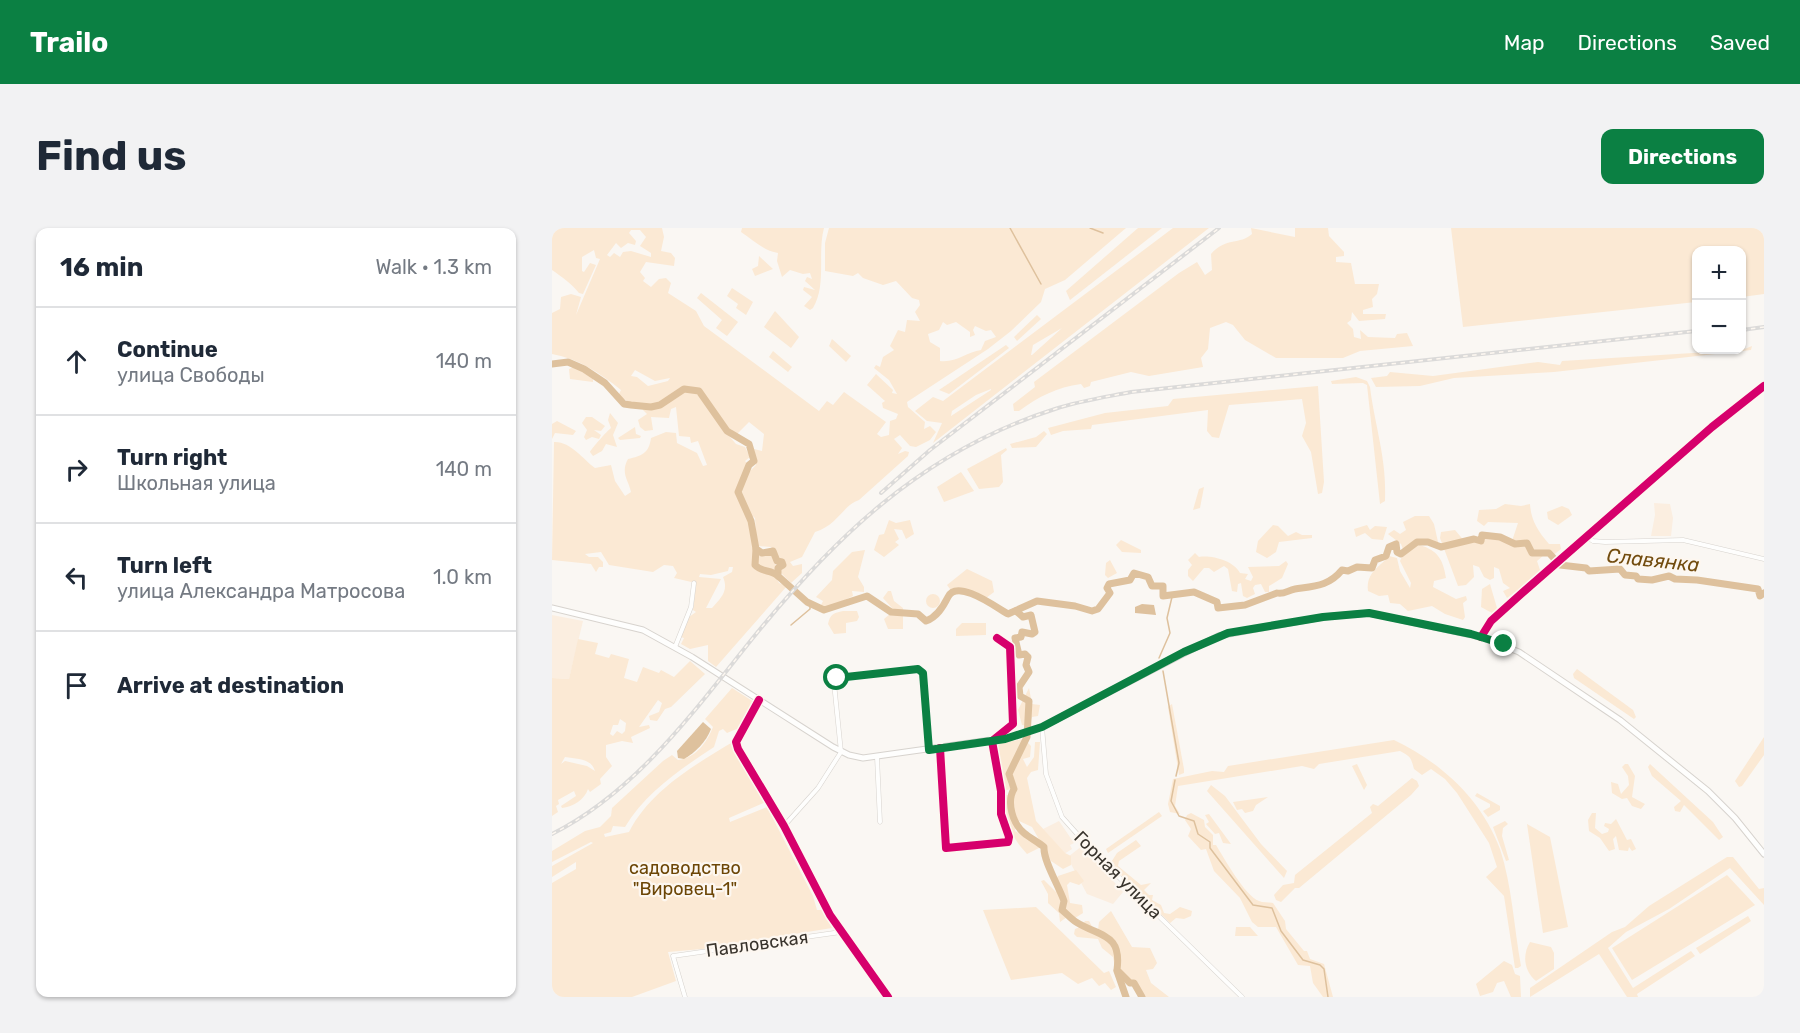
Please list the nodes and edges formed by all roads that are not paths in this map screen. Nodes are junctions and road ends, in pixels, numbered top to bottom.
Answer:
1 (1764, 386) edge
2 (1587, 537) junction
3 (1764, 560) edge
4 (694, 583) dead end
5 (552, 608) edge
6 (1481, 637) junction
7 (997, 638) dead end
8 (675, 647) junction
9 (759, 700) junction
10 (1042, 727) junction
11 (993, 741) junction
12 (940, 748) junction
13 (929, 750) junction
14 (841, 752) junction
15 (877, 757) junction
16 (880, 822) dead end
17 (784, 826) junction
18 (1764, 854) edge
19 (841, 932) junction
20 (685, 997) edge
21 (888, 997) edge
22 (1242, 997) edge

1 - 2 street
2 - 3 street
2 - 6 street
4 - 8 street
5 - 8 main road
6 - 10 main road
6 - 18 main road
7 - 11 street
8 - 9 main road
9 - 14 main road
9 - 17 street
10 - 11 main road
10 - 22 street, Горная улица
11 - 12 main road
11 - 12 street
12 - 13 main road
13 - 14 street
13 - 15 main road
14 - 15 main road
14 - 17 street
15 - 16 street
17 - 19 street
19 - 20 street, Павловская
19 - 21 street

